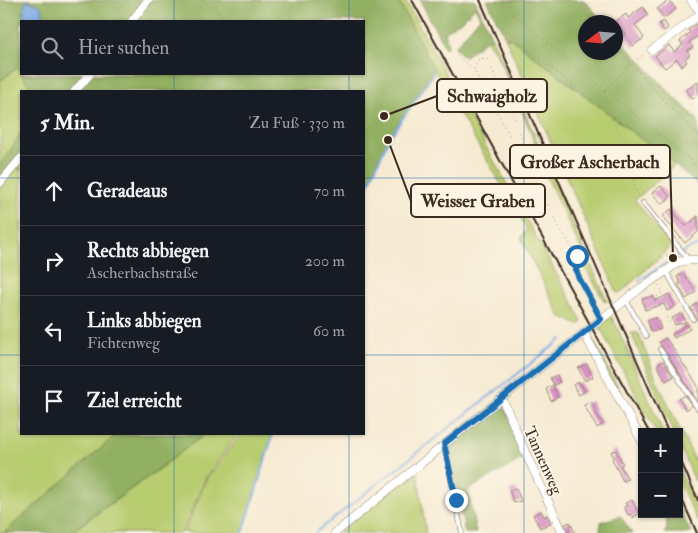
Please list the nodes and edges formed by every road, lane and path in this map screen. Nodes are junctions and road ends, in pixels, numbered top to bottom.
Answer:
1 (148, 0) edge
2 (203, 0) edge
3 (498, 0) edge
4 (508, 0) edge
5 (574, 0) edge
6 (692, 0) edge
7 (698, 9) edge
8 (588, 15) edge
9 (514, 16) junction
10 (698, 16) edge
11 (133, 20) edge
12 (228, 20) edge
13 (506, 30) dead end
14 (652, 50) joint
15 (623, 54) edge
16 (458, 56) dead end
17 (631, 63) junction
18 (474, 70) junction
19 (89, 75) edge
20 (210, 75) edge
21 (76, 90) edge
22 (198, 90) edge
23 (605, 90) junction
24 (608, 114) junction
25 (698, 134) edge
26 (0, 144) edge
27 (20, 159) edge
28 (376, 162) dead end
29 (380, 165) dead end
30 (698, 166) edge
31 (529, 167) junction
32 (0, 183) edge
33 (644, 203) joint
34 (678, 246) junction
35 (689, 260) junction
36 (698, 260) edge
37 (666, 271) junction
38 (639, 277) dead end
39 (654, 279) junction
40 (624, 301) junction
41 (601, 319) junction
42 (693, 319) dead end
43 (584, 334) junction
44 (676, 335) dead end
45 (646, 336) dead end
46 (660, 349) dead end
47 (502, 398) junction
48 (698, 409) edge
49 (638, 435) edge
50 (444, 444) junction
51 (335, 533) edge
52 (462, 533) edge
53 (562, 533) edge

1 - 11 street
2 - 12 path
3 - 9 path
4 - 9 path
5 - 8 path
6 - 7 street
9 - 23 path
10 - 14 street
13 - 24 path
14 - 17 path
15 - 17 path
16 - 18 path
17 - 23 path
17 - 25 path
18 - 31 path
18 - 31 path
19 - 21 street
20 - 22 path
23 - 24 path
23 - 30 path
24 - 33 path
26 - 27 path
27 - 32 street
28 - 29 path
31 - 41 path
33 - 34 lane
34 - 35 lane
34 - 38 path
35 - 36 street
35 - 37 street
37 - 39 street
37 - 42 lane
39 - 40 street
39 - 44 path
40 - 41 street
40 - 45 lane
41 - 43 street
43 - 47 street
43 - 49 street
46 - 48 lane
47 - 50 street
47 - 53 street, Tannenweg
50 - 51 street
50 - 52 lane

